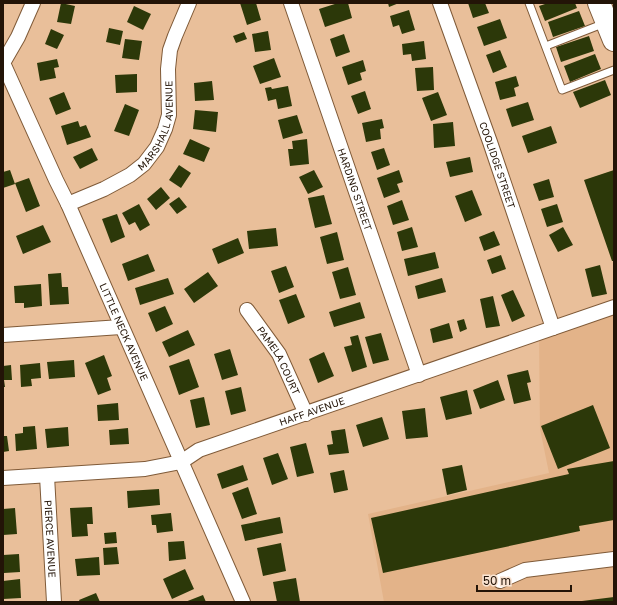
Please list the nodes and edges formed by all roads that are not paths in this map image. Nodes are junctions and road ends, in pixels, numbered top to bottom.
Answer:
1 (33, 3) edge
2 (189, 3) edge
3 (291, 3) edge
4 (440, 3) edge
5 (529, 3) edge
6 (607, 22) edge
7 (546, 46) junction
8 (3, 63) edge
9 (614, 70) edge
10 (68, 204) junction
11 (614, 307) edge
12 (247, 310) dead end
13 (122, 327) junction
14 (553, 328) junction
15 (3, 335) edge
16 (419, 375) junction
17 (306, 414) junction
18 (181, 462) junction
19 (47, 476) junction
20 (3, 478) edge
21 (614, 559) edge
22 (500, 581) dead end
23 (54, 602) edge
24 (243, 602) edge

1 - 8 street
2 - 10 street, MARSHALL AVENUE
3 - 16 street, HARDING STREET
4 - 14 street, COOLIDGE STREET
5 - 7 lane
6 - 7 lane
7 - 9 lane
8 - 10 street, LITTLE NECK AVENUE
10 - 13 street, LITTLE NECK AVENUE
11 - 14 street, HAFF AVENUE
12 - 17 street, PAMELA COURT
13 - 15 street
13 - 18 street, LITTLE NECK AVENUE
14 - 16 street, HAFF AVENUE
16 - 17 street, HAFF AVENUE
17 - 18 street, HAFF AVENUE
18 - 19 street, HAFF AVENUE
18 - 24 street, LITTLE NECK AVENUE
19 - 20 street, HAFF AVENUE
19 - 23 street, PIERCE AVENUE
21 - 22 street

